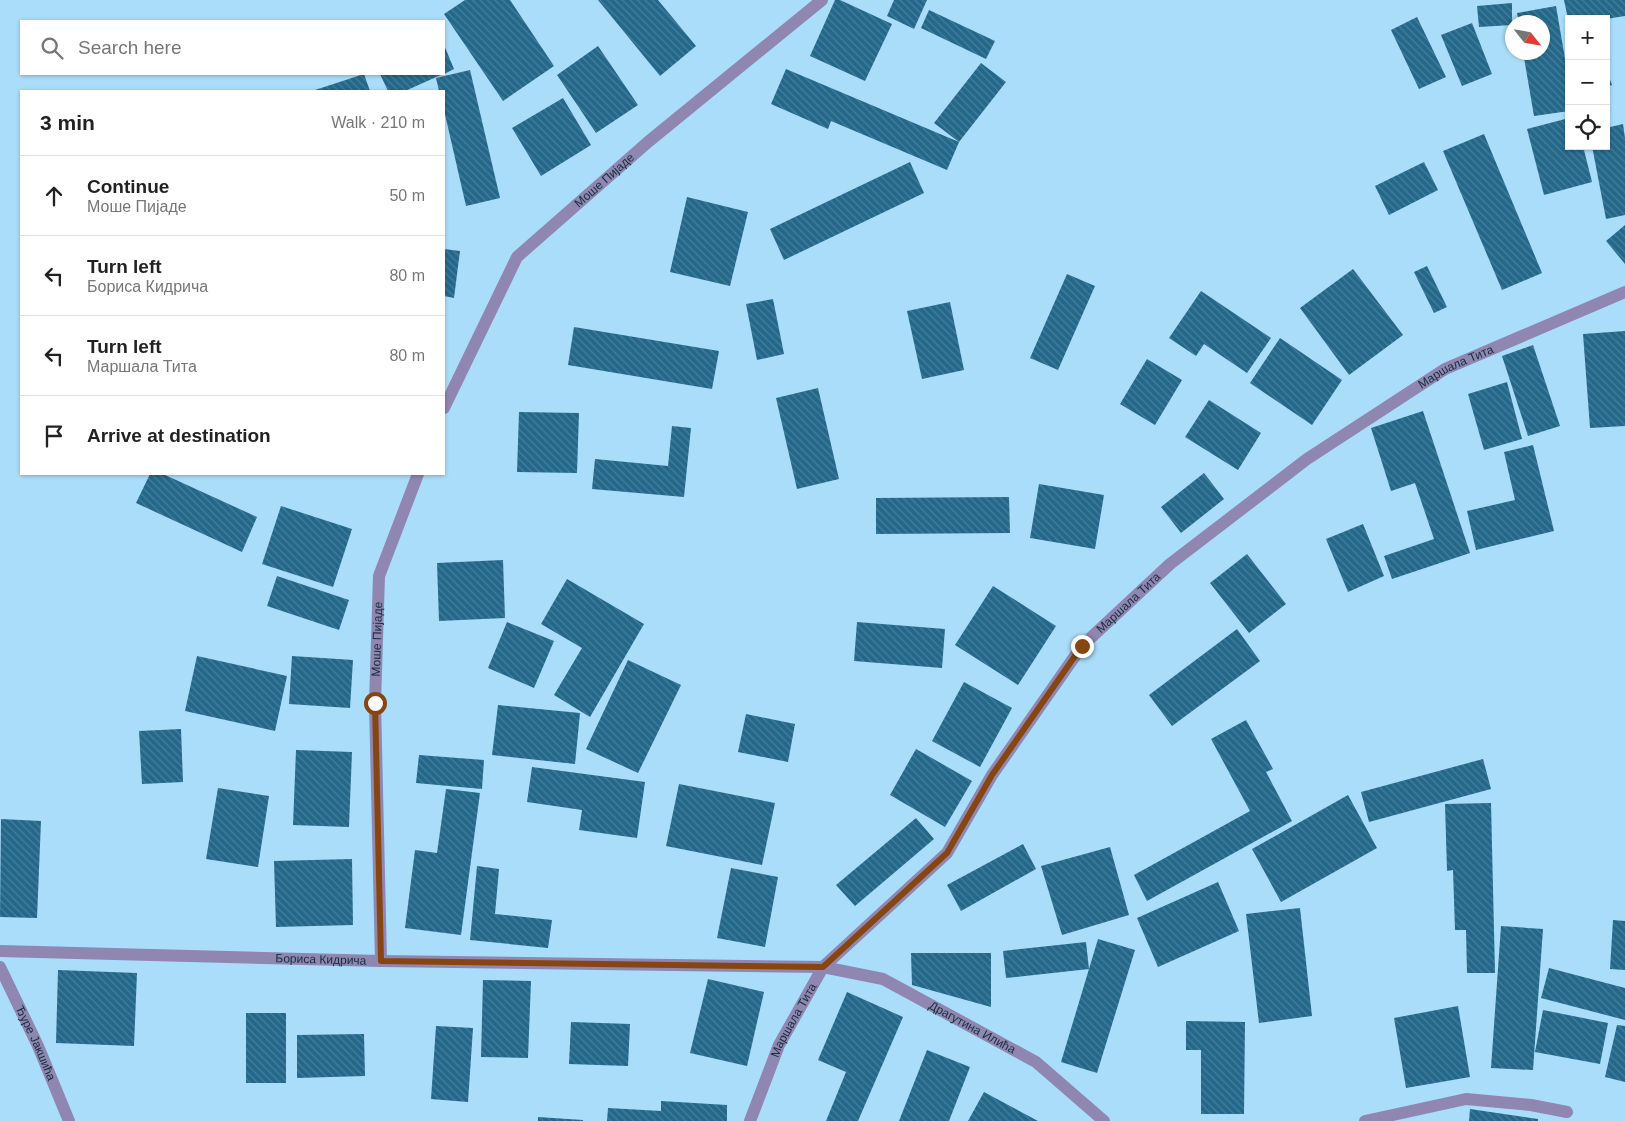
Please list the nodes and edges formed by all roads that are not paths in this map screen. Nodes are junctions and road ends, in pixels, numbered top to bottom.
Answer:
1 (822, 0) edge
2 (1625, 292) edge
3 (445, 406) edge
4 (418, 475) edge
5 (0, 951) edge
6 (381, 961) junction
7 (0, 967) edge
8 (823, 967) junction
9 (1567, 1112) dead end
10 (69, 1121) edge
11 (750, 1121) edge
12 (1104, 1121) edge
13 (1364, 1121) edge

1 - 3 street, Моше Пијаде
2 - 8 street, Маршала Тита
4 - 6 street, Моше Пијаде
5 - 6 street, Бориса Кидрича
6 - 8 street, Бориса Кидрича
7 - 10 street, Ђуре Јакшића
8 - 11 street, Маршала Тита
8 - 12 street, Драгутина Илића
9 - 13 street

